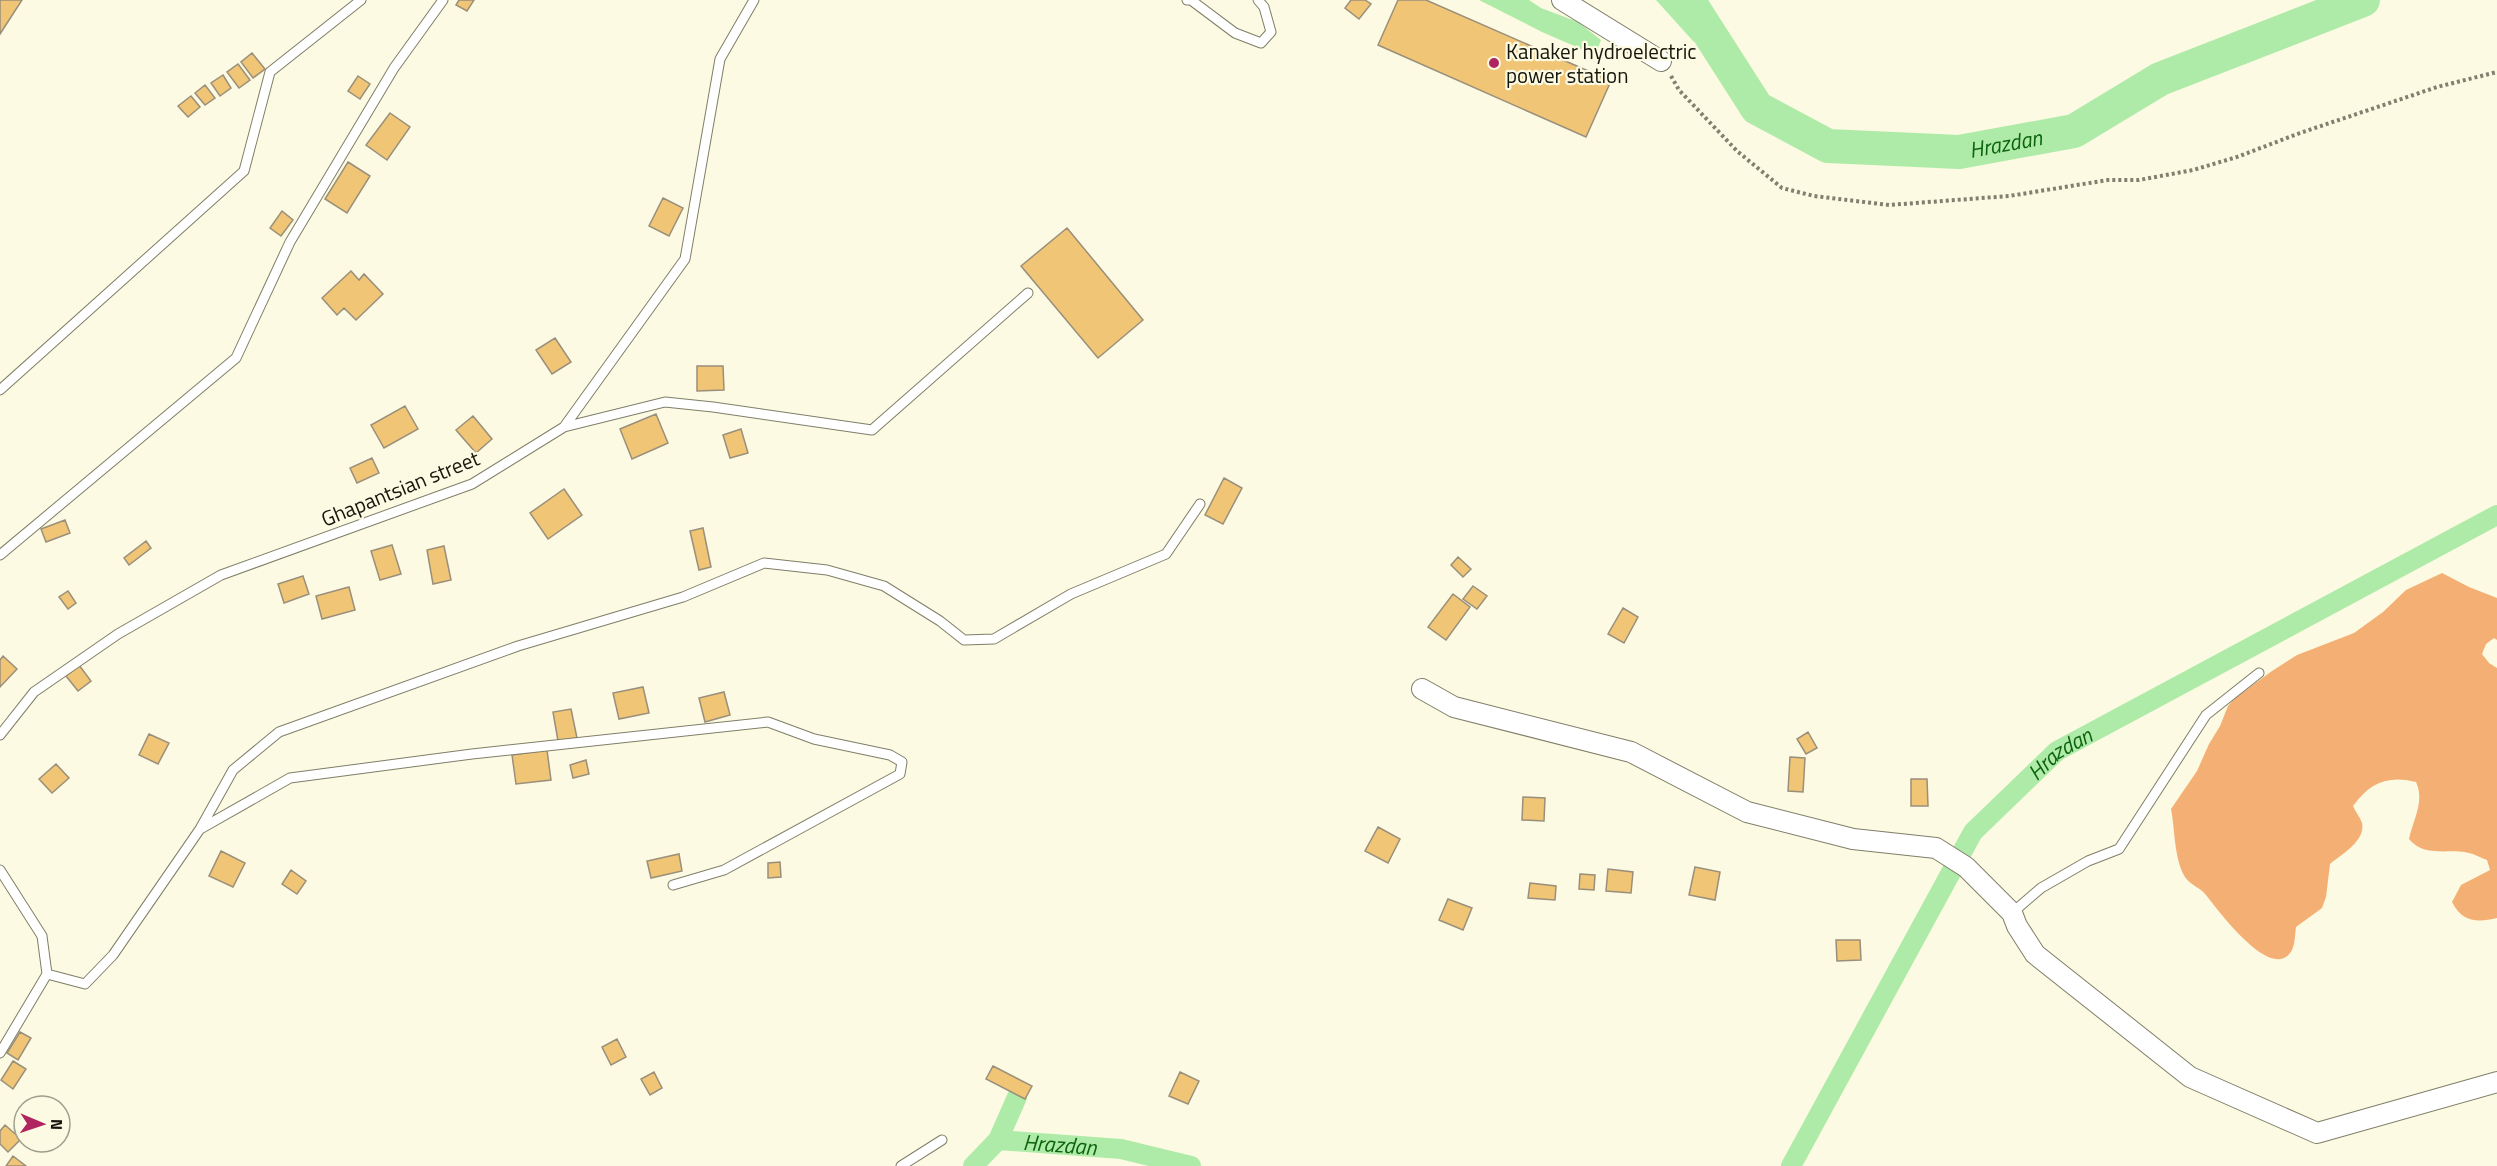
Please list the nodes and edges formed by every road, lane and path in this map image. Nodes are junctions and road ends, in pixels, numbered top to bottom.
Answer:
1 (361, 0) edge
2 (443, 0) edge
3 (754, 0) edge
4 (1187, 0) edge
5 (1258, 0) edge
6 (1562, 0) edge
7 (1661, 61) joint
8 (2497, 72) edge
9 (1028, 293) dead end
10 (0, 390) edge
11 (564, 427) junction
12 (1200, 504) dead end
13 (0, 555) edge
14 (2259, 673) dead end
15 (1422, 688) dead end
16 (0, 735) edge
17 (200, 829) junction
18 (0, 870) edge
19 (673, 885) dead end
20 (2012, 913) junction
21 (46, 974) junction
22 (0, 1053) edge
23 (2497, 1082) edge
24 (942, 1140) dead end
25 (902, 1166) edge

1 - 10 lane
2 - 13 lane
3 - 11 lane, Ghapantsian street
4 - 5 lane
6 - 7 street
7 - 8 path
9 - 11 lane
11 - 16 lane, Ghapantsian street
12 - 17 lane
14 - 20 lane
15 - 20 street
17 - 19 lane
17 - 21 lane
18 - 21 lane
20 - 23 street
21 - 22 lane
24 - 25 lane

